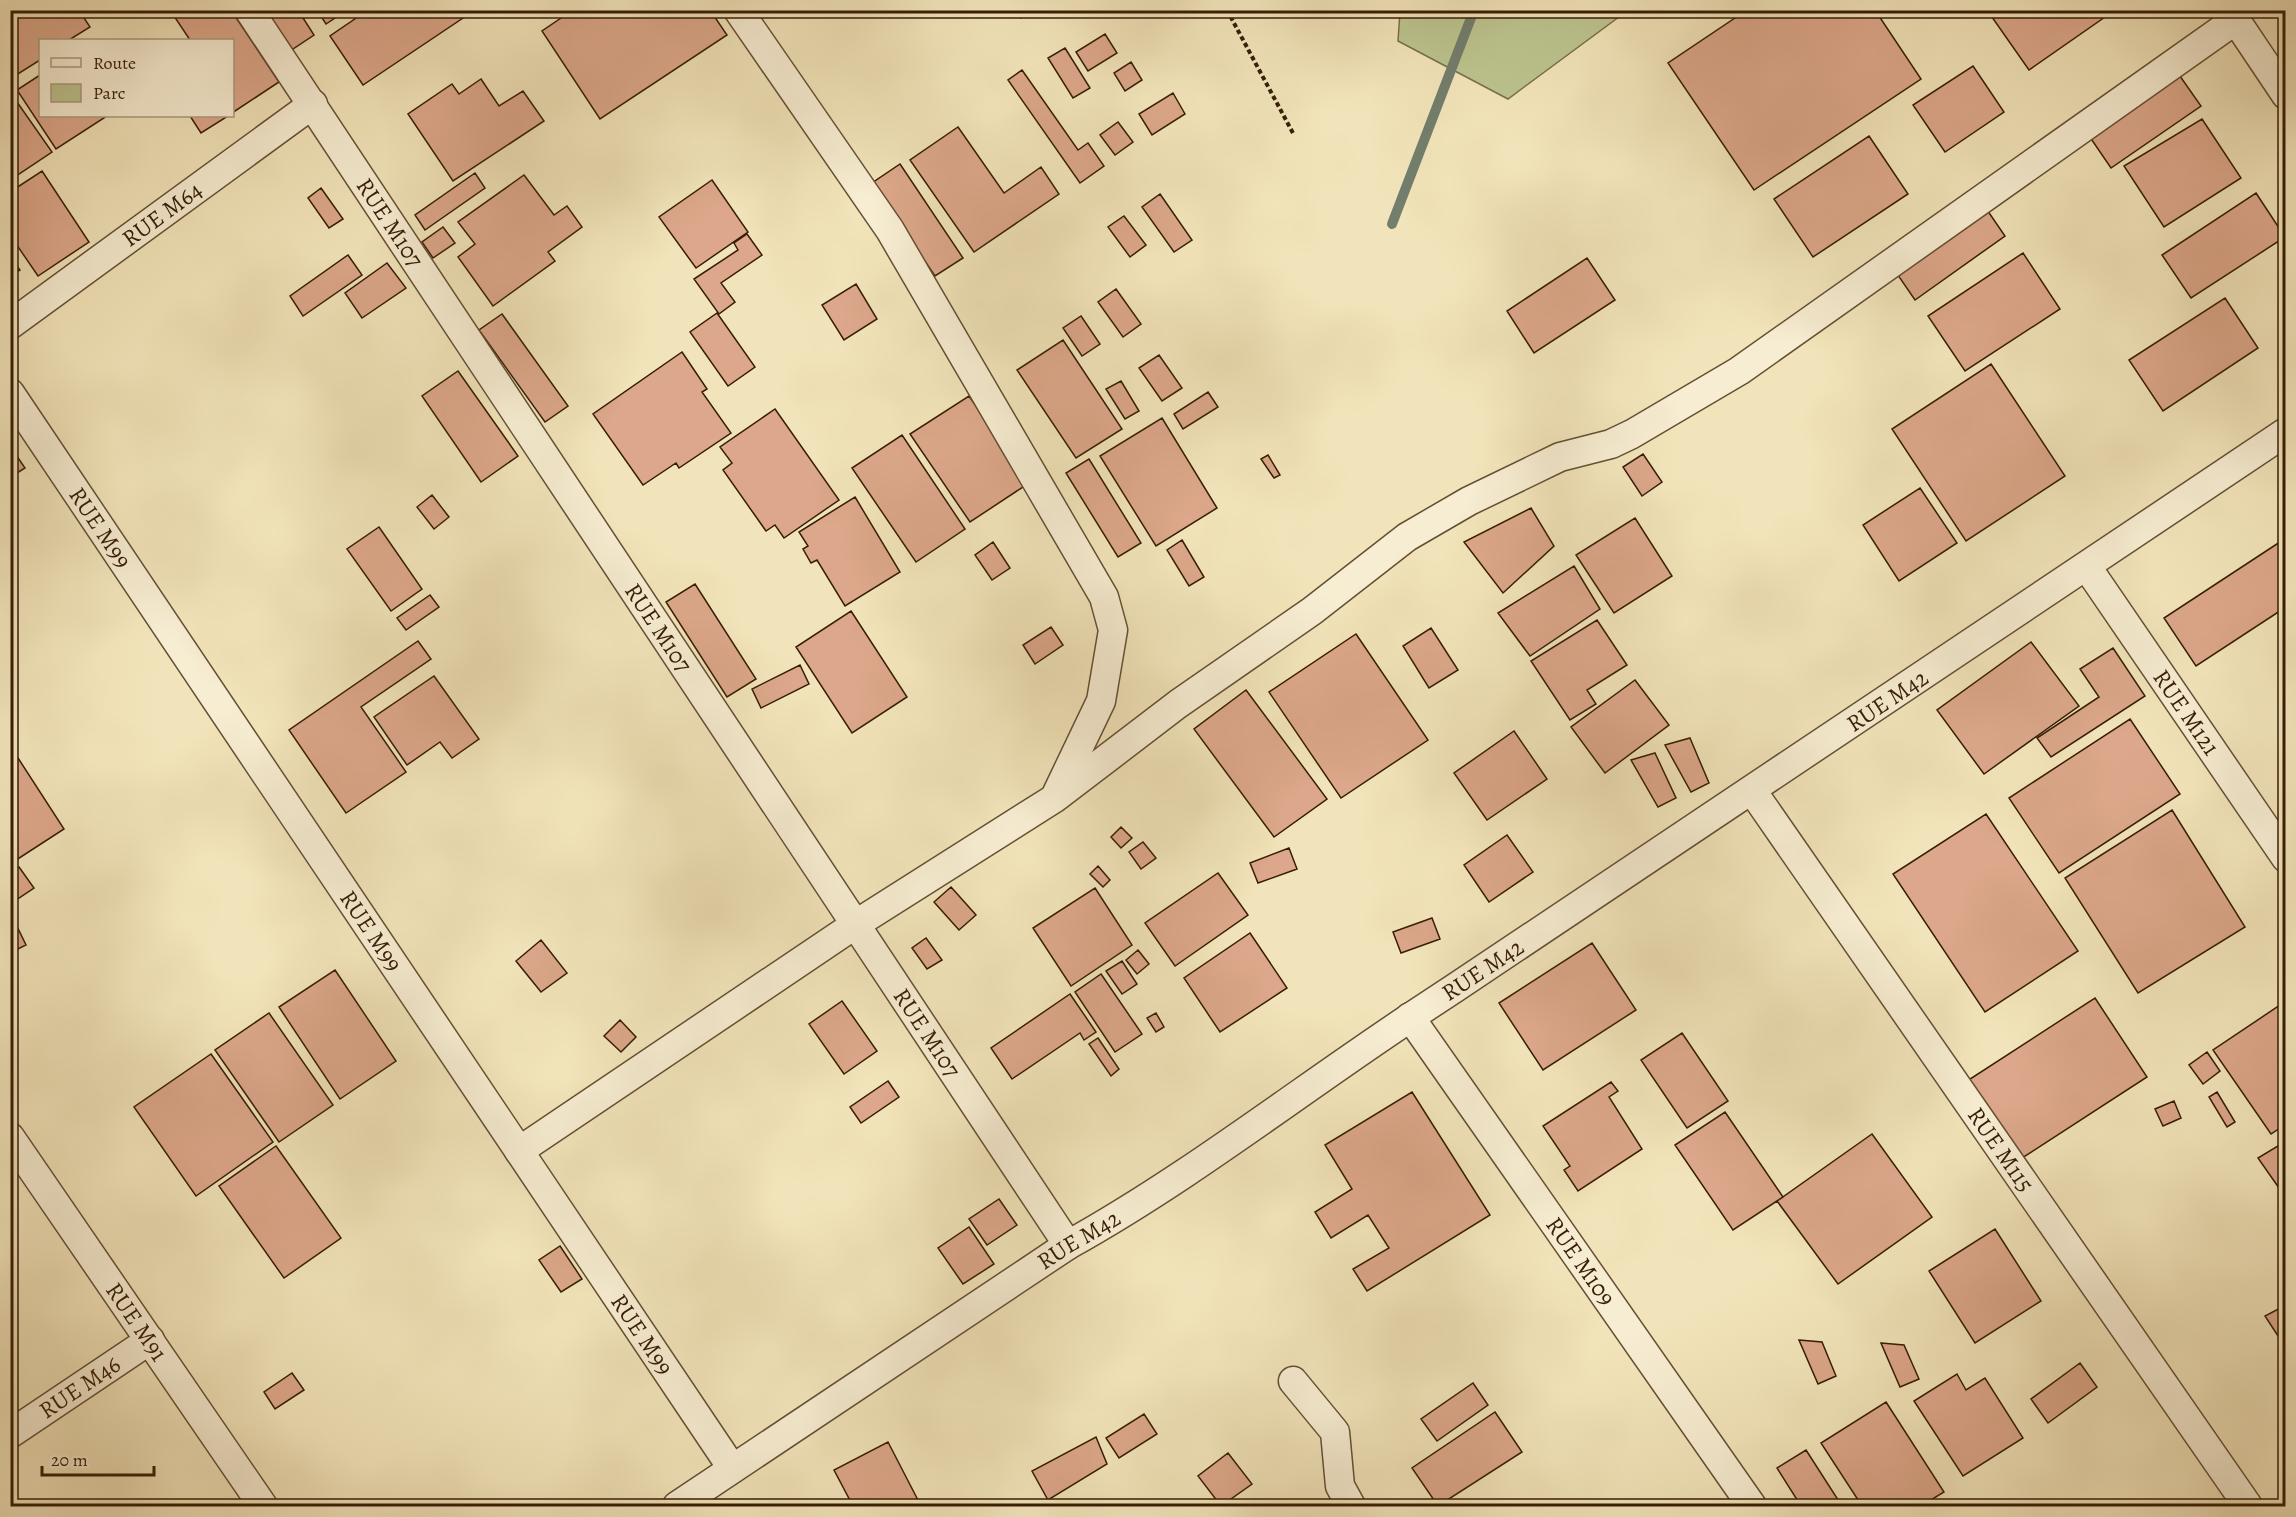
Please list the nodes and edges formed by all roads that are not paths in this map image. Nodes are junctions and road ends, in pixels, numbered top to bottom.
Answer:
1 (249, 10) edge
2 (738, 10) edge
3 (2231, 16) edge
4 (2286, 95) edge
5 (313, 104) junction
6 (10, 325) edge
7 (10, 393) edge
8 (2286, 432) edge
9 (2087, 567) junction
10 (1753, 792) junction
11 (1055, 798) junction
12 (2286, 858) edge
13 (855, 924) junction
14 (1410, 1017) junction
15 (10, 1137) edge
16 (519, 1151) junction
17 (1068, 1245) junction
18 (150, 1340) junction
19 (1293, 1381) dead end
20 (10, 1434) edge
21 (732, 1468) junction
22 (263, 1506) edge
23 (677, 1506) edge
24 (1351, 1506) edge
25 (1752, 1506) edge
26 (2248, 1506) edge

1 - 5 street, RUE M107
2 - 11 street
3 - 4 street
3 - 11 street
5 - 6 street, RUE M64
5 - 13 street, RUE M107
7 - 16 street, RUE M99
8 - 9 street, RUE M42
9 - 10 street, RUE M42
9 - 12 street, RUE M121
10 - 14 street, RUE M42
10 - 26 street, RUE M115
11 - 13 street
13 - 16 street
13 - 17 street, RUE M107
14 - 17 street, RUE M42
14 - 25 street, RUE M109
15 - 18 street, RUE M91
16 - 21 street, RUE M99
17 - 21 street, RUE M42
18 - 20 street, RUE M46
18 - 22 street, RUE M91
19 - 24 street
21 - 23 street, RUE M42

